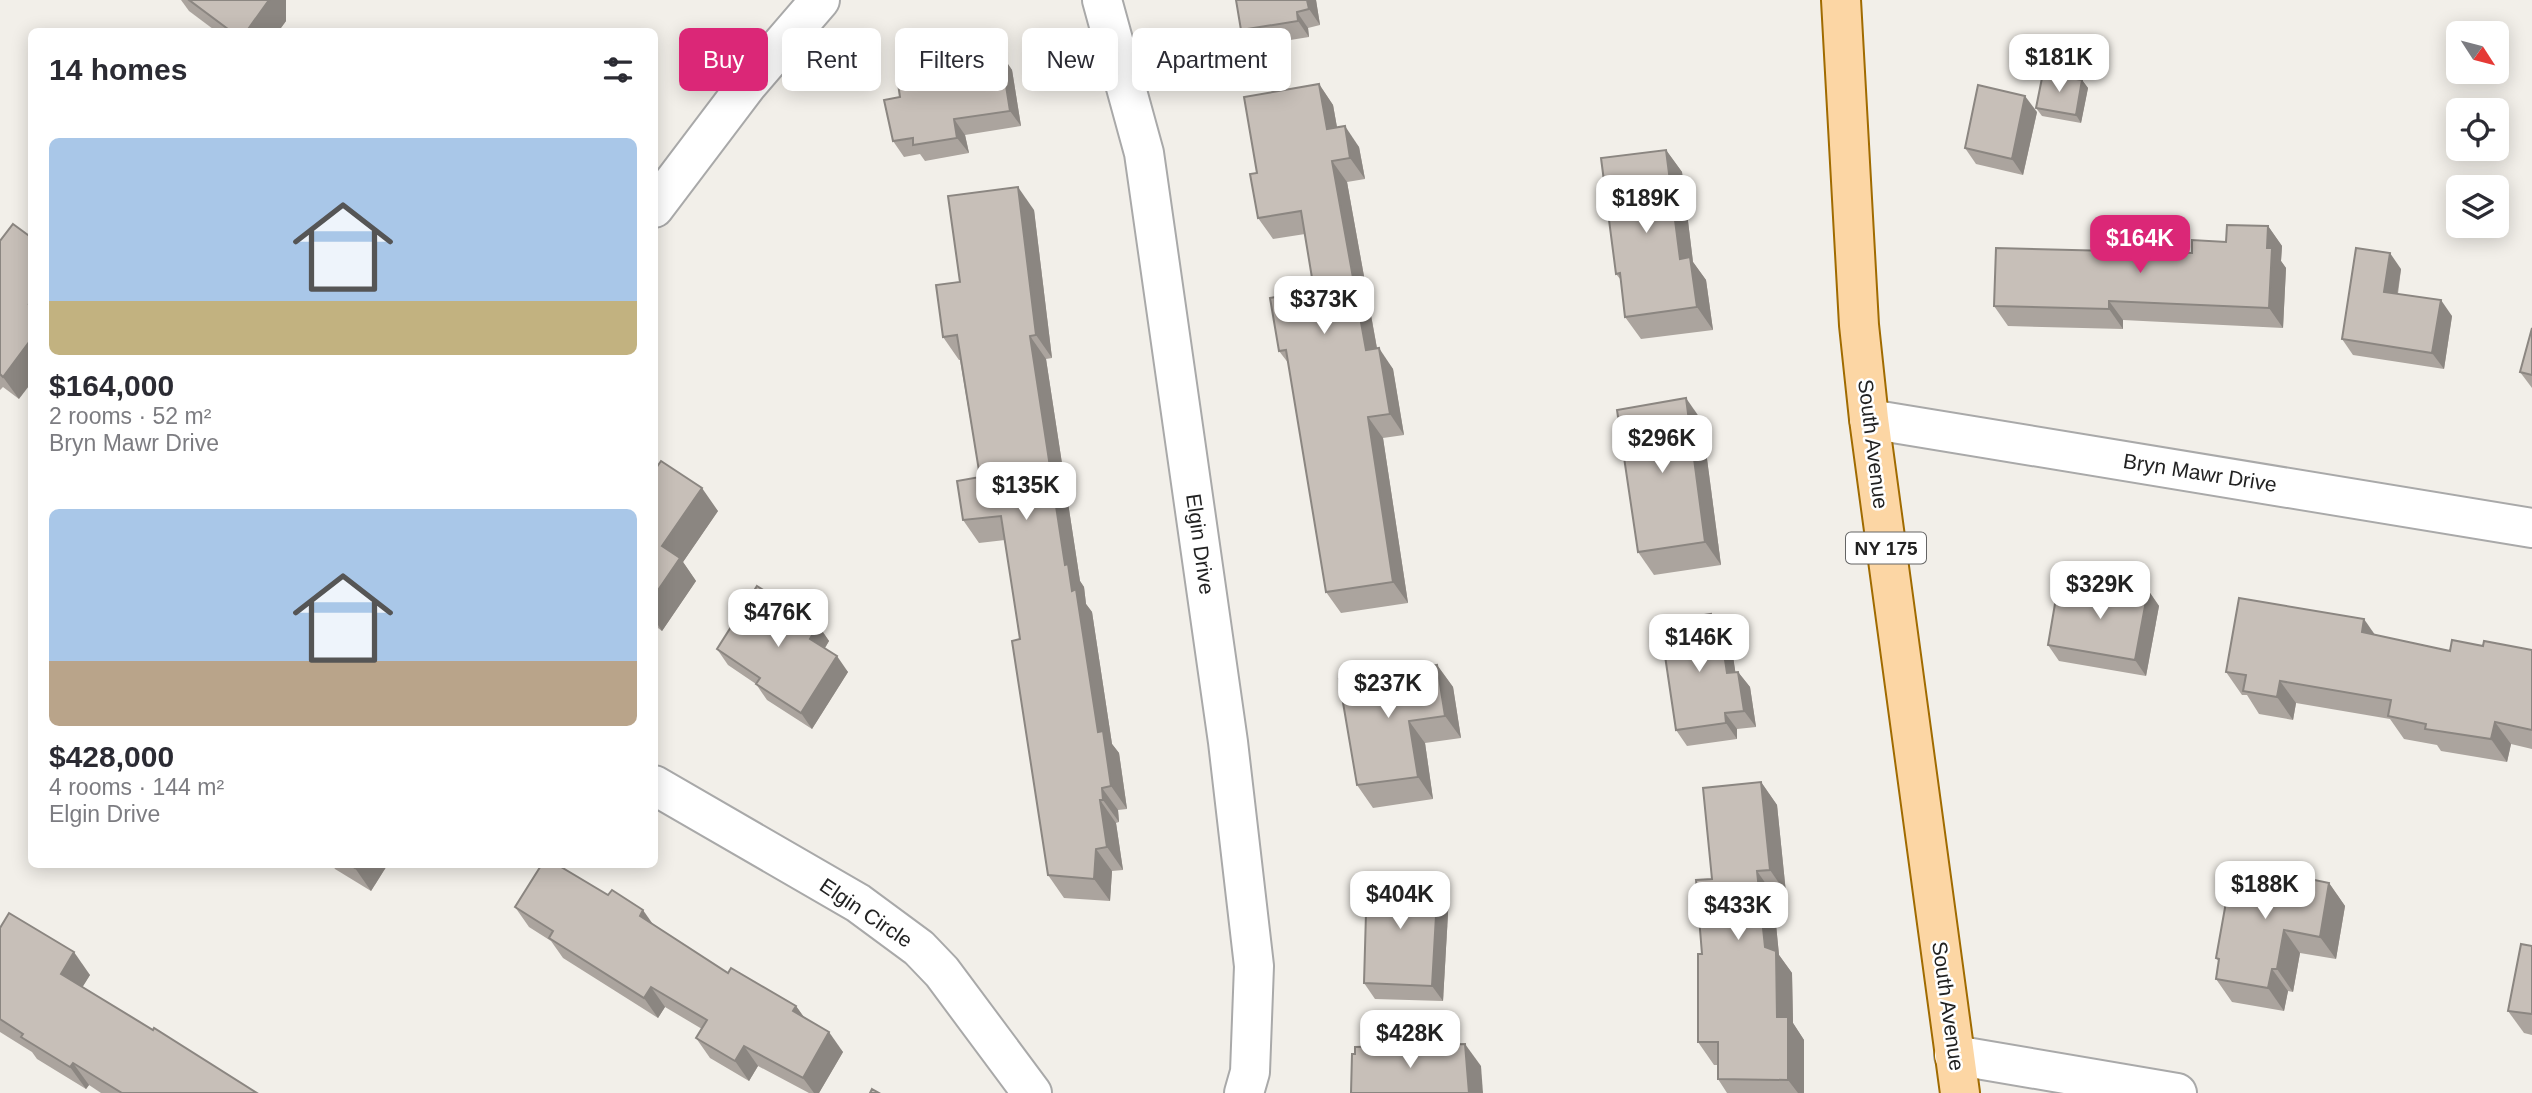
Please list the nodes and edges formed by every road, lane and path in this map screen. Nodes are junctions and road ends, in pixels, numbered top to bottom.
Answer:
1 (820, 0) edge
2 (1102, 0) edge
3 (1841, 0) edge
4 (658, 203) edge
5 (1869, 419) junction
6 (2532, 528) edge
7 (658, 787) edge
8 (1954, 1055) junction
9 (1032, 1093) edge
10 (1244, 1093) edge
11 (1960, 1093) edge
12 (2177, 1093) edge

1 - 4 street
2 - 10 street, Elgin Drive
3 - 5 main road, South Avenue / NY 175
5 - 6 street, Bryn Mawr Drive
5 - 8 main road, South Avenue / NY 175
7 - 9 street, Elgin Circle
8 - 11 main road, South Avenue / NY 175
8 - 12 street

